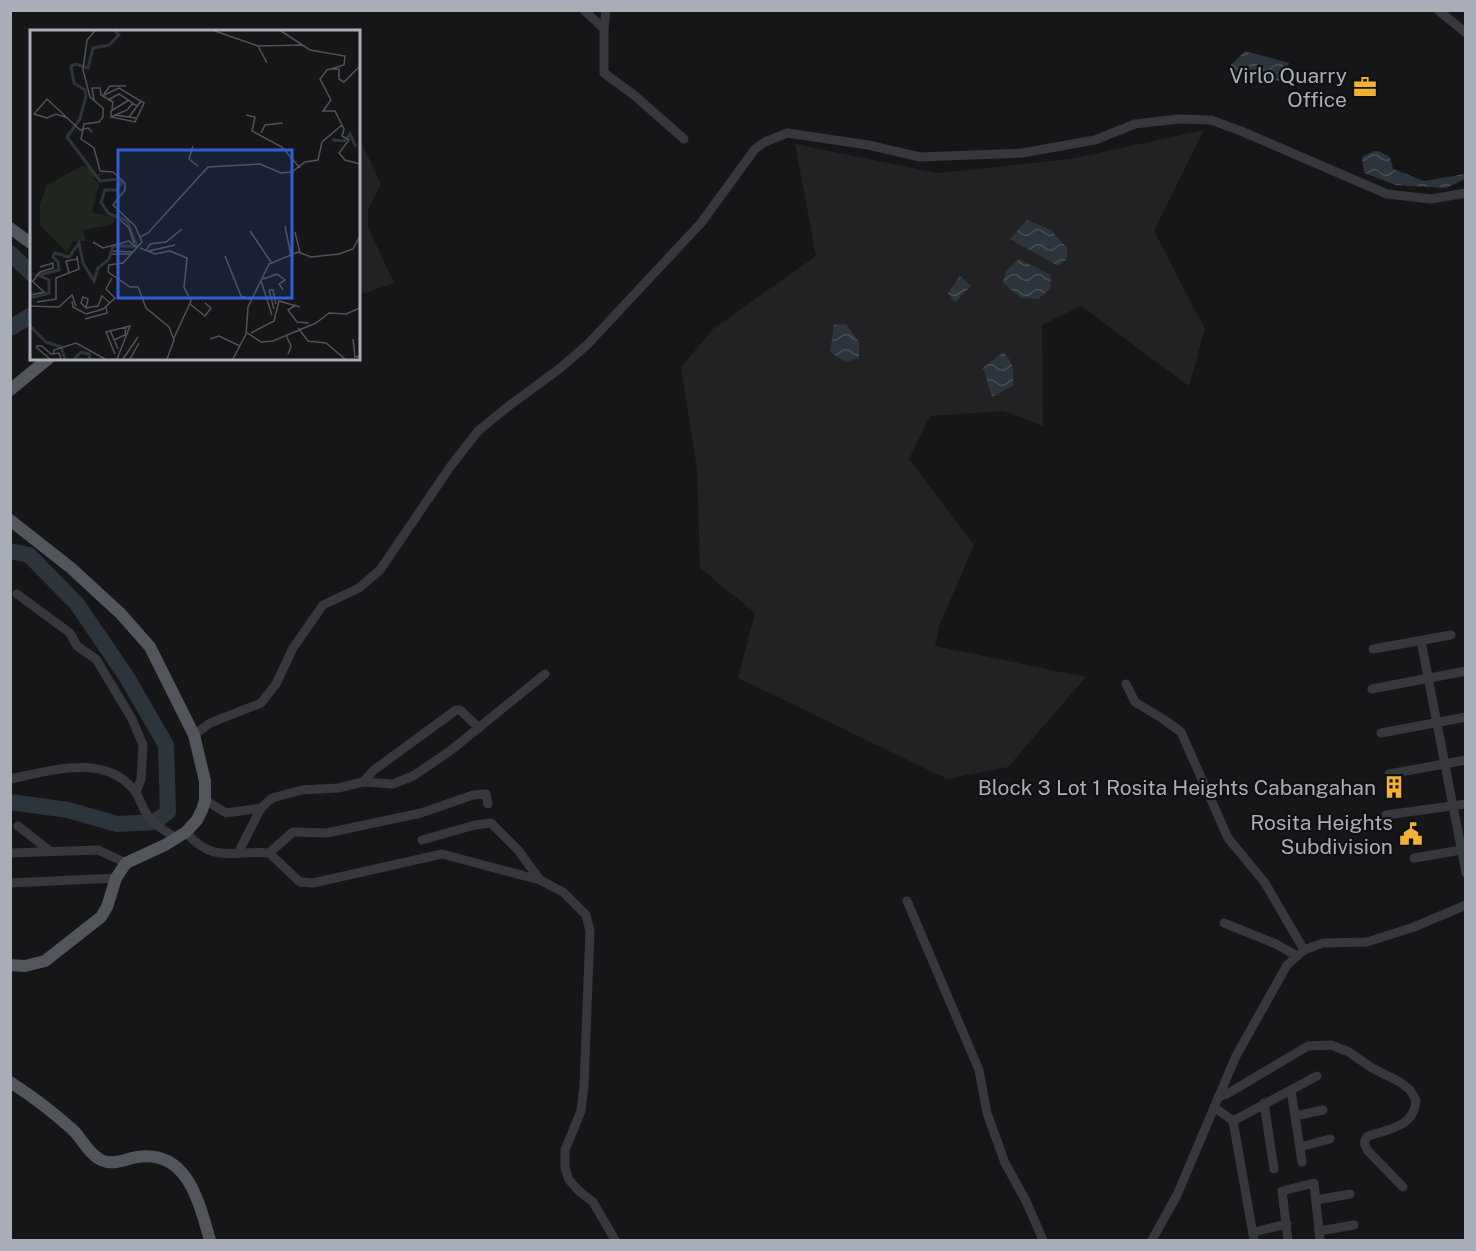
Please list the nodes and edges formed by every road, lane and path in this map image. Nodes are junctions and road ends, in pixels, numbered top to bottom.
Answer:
1 (584, 10) edge
2 (606, 10) edge
3 (1438, 10) edge
4 (604, 29) junction
5 (1466, 33) edge
6 (684, 139) dead end
7 (1466, 193) edge
8 (10, 228) edge
9 (30, 243) edge
10 (47, 360) edge
11 (10, 390) edge
12 (10, 520) edge
13 (17, 594) dead end
14 (1451, 635) dead end
15 (1421, 641) junction
16 (1373, 649) dead end
17 (1466, 671) edge
18 (545, 674) dead end
19 (1428, 678) junction
20 (1126, 684) dead end
21 (1372, 689) dead end
22 (1466, 717) edge
23 (1437, 722) junction
24 (479, 728) junction
25 (1381, 733) dead end
26 (194, 735) junction
27 (1466, 760) edge
28 (1444, 764) junction
29 (1389, 774) dead end
30 (10, 779) edge
31 (363, 782) junction
32 (136, 793) junction
33 (205, 800) junction
34 (488, 804) dead end
35 (1466, 804) edge
36 (1453, 806) junction
37 (261, 808) junction
38 (1386, 814) dead end
39 (18, 826) dead end
40 (182, 835) junction
41 (422, 840) dead end
42 (1462, 844) edge
43 (50, 851) junction
44 (238, 853) junction
45 (269, 853) junction
46 (10, 854) edge
47 (1414, 858) dead end
48 (126, 863) junction
49 (1466, 873) edge
50 (116, 878) junction
51 (540, 880) junction
52 (10, 883) edge
53 (907, 901) dead end
54 (1466, 905) edge
55 (1224, 923) dead end
56 (1301, 953) junction
57 (10, 965) edge
58 (1317, 1076) dead end
59 (10, 1082) edge
60 (1291, 1090) junction
61 (1218, 1097) junction
62 (1264, 1103) junction
63 (1214, 1107) junction
64 (1323, 1110) dead end
65 (1295, 1116) junction
66 (1233, 1121) junction
67 (1330, 1139) dead end
68 (1300, 1148) junction
69 (1302, 1162) dead end
70 (1274, 1169) dead end
71 (1403, 1187) dead end
72 (1350, 1194) dead end
73 (1316, 1200) junction
74 (1287, 1224) junction
75 (1354, 1225) dead end
76 (1254, 1236) edge
77 (1320, 1236) edge
78 (210, 1240) edge
79 (615, 1240) edge
80 (1043, 1240) edge
81 (1152, 1240) edge
82 (1288, 1240) edge

1 - 4 street
2 - 4 street
3 - 5 street
4 - 6 street
7 - 26 street
8 - 9 main road
10 - 11 main road
12 - 26 main road
13 - 32 street
14 - 15 street
15 - 16 street
15 - 19 street
17 - 19 street
18 - 24 street
19 - 21 street
19 - 23 street
20 - 56 street
22 - 23 street
23 - 25 street
23 - 28 street
24 - 31 street
24 - 31 street
26 - 33 main road
27 - 28 street
28 - 29 street
28 - 36 street
30 - 32 street
31 - 37 street
32 - 40 street
33 - 37 street
33 - 40 main road
34 - 45 street
35 - 36 street
36 - 38 street
36 - 42 street
37 - 44 street
39 - 43 street
40 - 44 street
40 - 48 main road
41 - 51 street
42 - 47 street
42 - 49 street
43 - 46 street
43 - 48 street
44 - 45 street
45 - 51 street
48 - 50 main road
50 - 52 street
50 - 57 main road
51 - 79 street
53 - 80 street
54 - 56 street
55 - 56 street
56 - 61 street
58 - 60 street
59 - 78 main road
60 - 62 street
60 - 65 street
61 - 63 street
61 - 71 street
62 - 66 street
62 - 70 street
63 - 66 street
63 - 81 street
64 - 65 street
65 - 68 street
66 - 76 street
67 - 68 street
68 - 69 street
72 - 73 street
73 - 74 street
73 - 77 street
74 - 76 street
74 - 82 street
75 - 77 street

